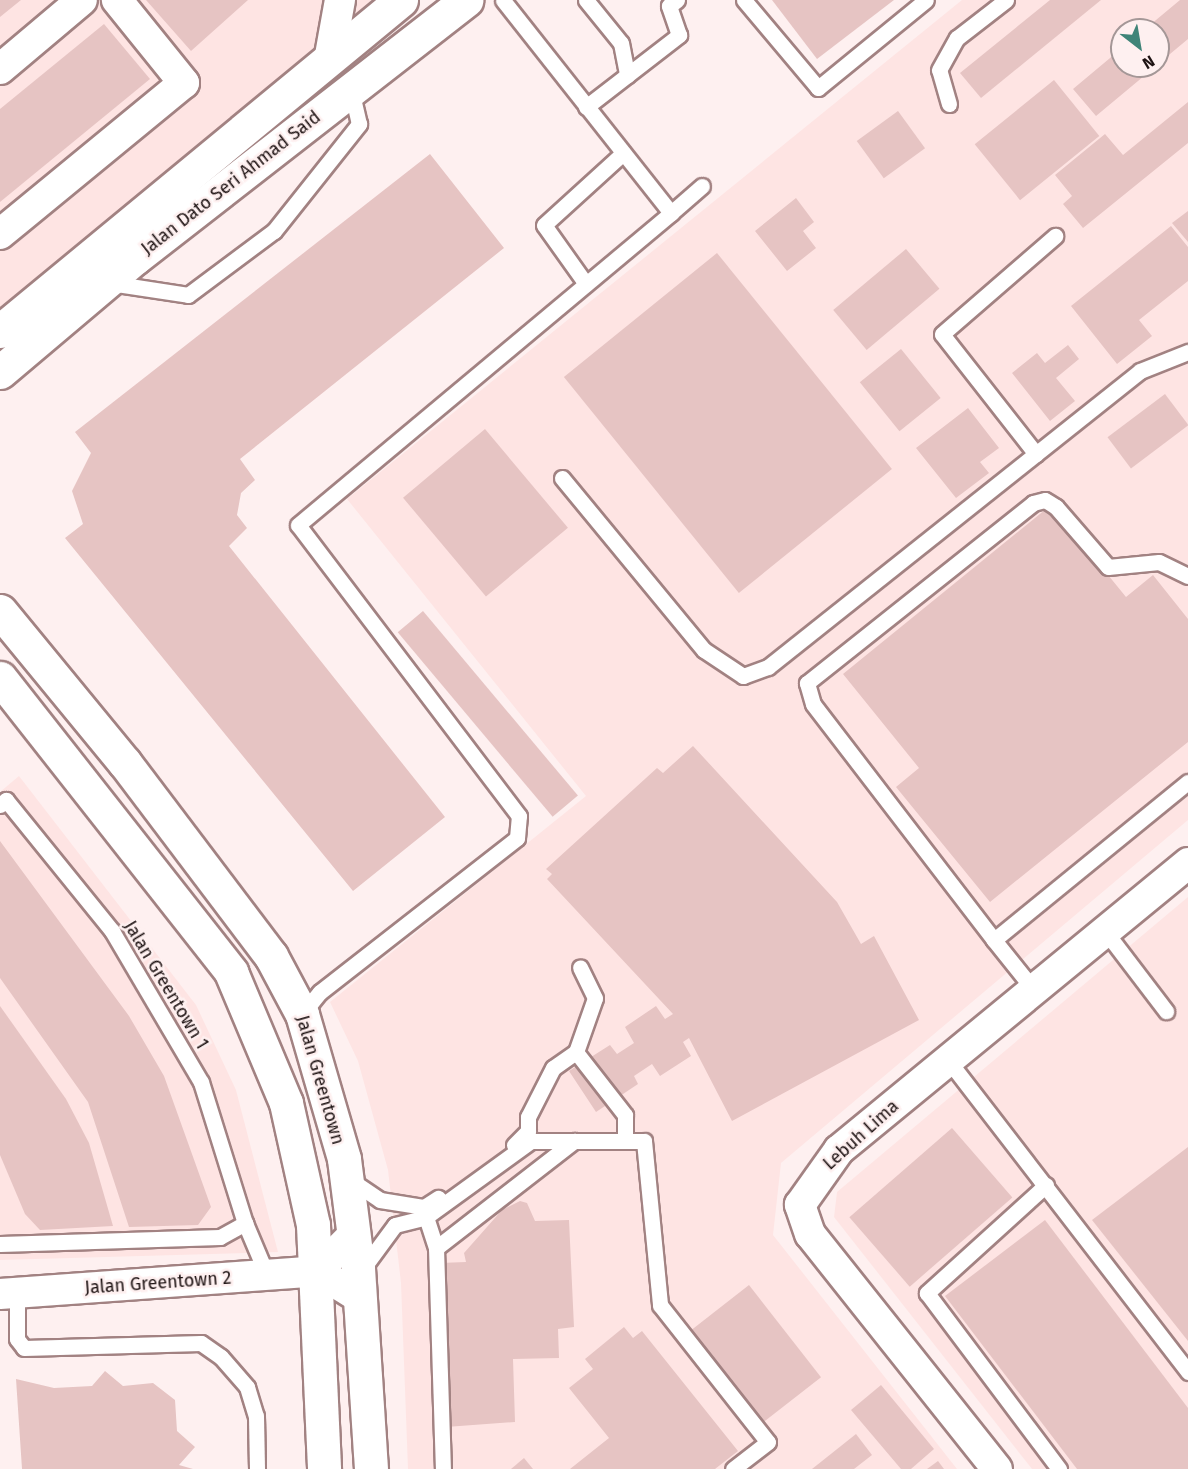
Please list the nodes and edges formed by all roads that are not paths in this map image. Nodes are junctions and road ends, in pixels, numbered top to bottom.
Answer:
1 (82, 0) edge
2 (117, 0) edge
3 (340, 0) edge
4 (401, 0) edge
5 (467, 0) edge
6 (503, 0) edge
7 (586, 0) edge
8 (677, 0) edge
9 (744, 0) edge
10 (926, 0) edge
11 (1006, 0) edge
12 (329, 61) junction
13 (0, 69) edge
14 (627, 75) junction
15 (351, 90) junction
16 (949, 104) dead end
17 (586, 107) junction
18 (623, 153) junction
19 (702, 186) dead end
20 (671, 213) junction
21 (0, 234) edge
22 (1055, 236) dead end
23 (96, 273) junction
24 (586, 284) junction
25 (0, 331) edge
26 (1188, 351) edge
27 (0, 354) edge
28 (0, 372) edge
29 (1036, 454) junction
30 (562, 478) dead end
31 (1188, 576) edge
32 (0, 611) edge
33 (0, 678) edge
34 (1188, 782) edge
35 (0, 805) edge
36 (1188, 863) edge
37 (1105, 932) junction
38 (994, 940) junction
39 (580, 967) dead end
40 (1034, 990) junction
41 (1166, 1011) dead end
42 (302, 1014) junction
43 (576, 1052) junction
44 (948, 1060) junction
45 (528, 1131) junction
46 (541, 1141) junction
47 (574, 1141) junction
48 (625, 1141) junction
49 (558, 1156) junction
50 (344, 1176) junction
51 (1046, 1185) junction
52 (426, 1217) junction
53 (245, 1223) junction
54 (353, 1235) junction
55 (0, 1244) edge
56 (436, 1248) junction
57 (317, 1271) junction
58 (267, 1275) junction
59 (359, 1287) junction
60 (8, 1294) edge
61 (1188, 1372) edge
62 (257, 1469) edge
63 (324, 1469) edge
64 (371, 1469) edge
65 (443, 1469) edge
66 (733, 1469) edge
67 (997, 1469) edge
68 (1059, 1469) edge

1 - 13 street
2 - 21 street
3 - 12 street
4 - 12 main road, Jalan Dato Seri Ahmad Said
5 - 15 main road, Jalan Dato Seri Ahmad Said
6 - 17 lane
7 - 14 lane
8 - 14 lane
9 - 10 lane
11 - 16 lane
12 - 23 main road, Jalan Dato Seri Ahmad Said
14 - 17 lane
15 - 23 main road, Jalan Dato Seri Ahmad Said
15 - 23 lane
17 - 18 lane
18 - 20 lane
18 - 24 lane
19 - 20 lane
20 - 24 lane
22 - 29 lane
23 - 25 main road, Jalan Dato Seri Ahmad Said
23 - 27 main road
23 - 28 main road, Jalan Dato Seri Ahmad Said
24 - 42 lane
26 - 29 lane
29 - 30 lane
31 - 38 lane
32 - 42 main road, Jalan Greentown
33 - 57 main road
34 - 38 lane
35 - 53 lane, Jalan Greentown 1
36 - 37 street, Lebuh Lima
37 - 40 street, Lebuh Lima
37 - 41 lane
38 - 40 lane
39 - 43 lane
40 - 44 street, Lebuh Lima
42 - 50 main road, Jalan Greentown
43 - 45 lane
43 - 48 lane
44 - 51 lane
44 - 67 street, Lebuh Lima
45 - 46 lane
45 - 50 lane
46 - 47 lane
46 - 49 lane
46 - 52 lane
47 - 48 lane
47 - 49 lane
48 - 66 lane
49 - 56 lane
50 - 54 main road, Jalan Greentown
51 - 61 lane
51 - 68 lane
52 - 56 lane
52 - 59 lane
53 - 55 lane
53 - 58 lane
54 - 57 street
54 - 59 main road, Jalan Greentown
56 - 65 lane
57 - 58 street, Jalan Greentown 2
57 - 59 street
57 - 63 main road
58 - 60 street, Jalan Greentown 2
59 - 64 main road, Jalan Greentown
60 - 62 lane

